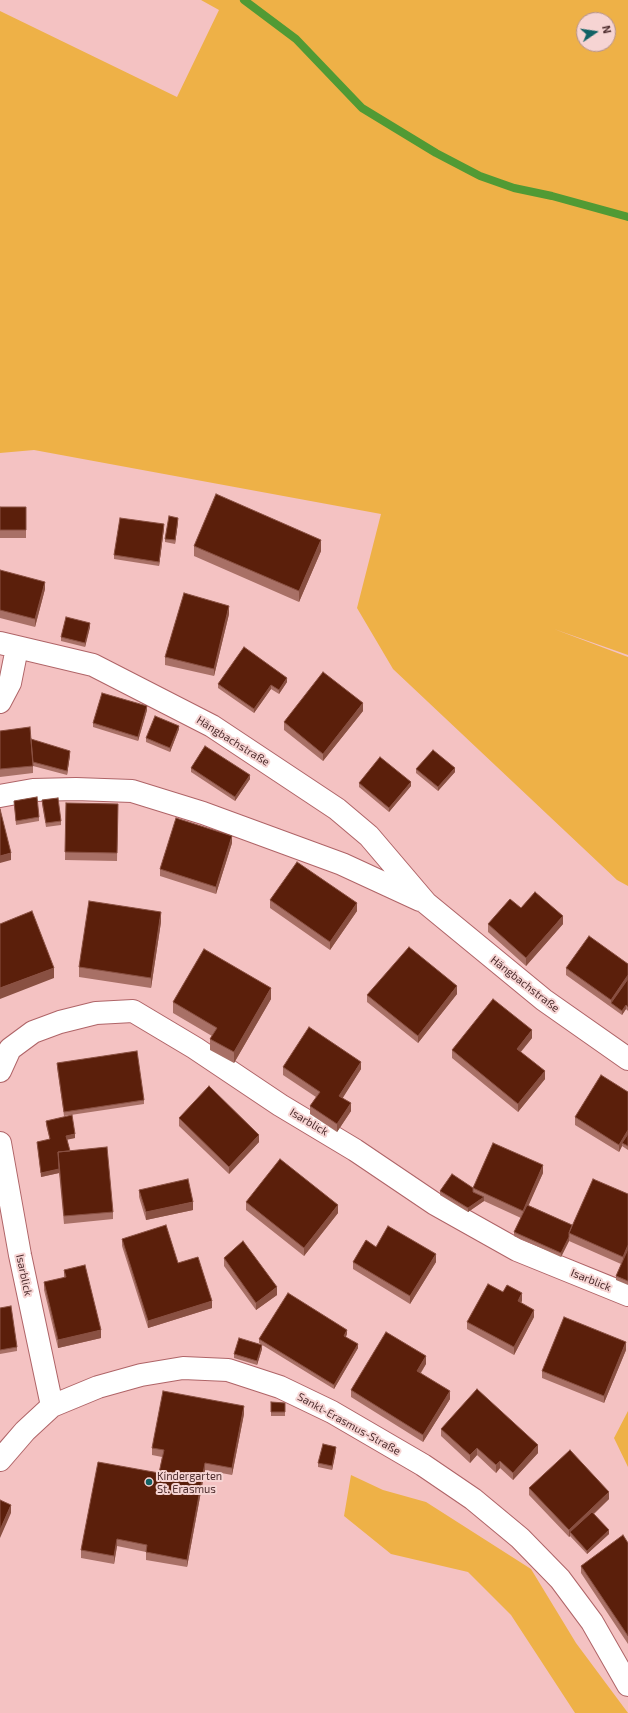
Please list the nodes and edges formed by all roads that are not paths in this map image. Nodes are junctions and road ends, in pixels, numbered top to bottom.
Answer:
1 (9, 645) edge
2 (0, 702) edge
3 (0, 796) edge
4 (426, 903) junction
5 (628, 1059) edge
6 (0, 1072) edge
7 (0, 1143) edge
8 (628, 1295) edge
9 (52, 1406) junction
10 (0, 1460) edge
11 (628, 1685) edge

1 - 2 street
1 - 4 street, Hängbachstraße
3 - 4 street, Hängbachstraße
4 - 5 street, Hängbachstraße
6 - 8 street, Isarblick
7 - 9 street, Isarblick
9 - 10 street, Sankt-Erasmus-Straße
9 - 11 street, Sankt-Erasmus-Straße

